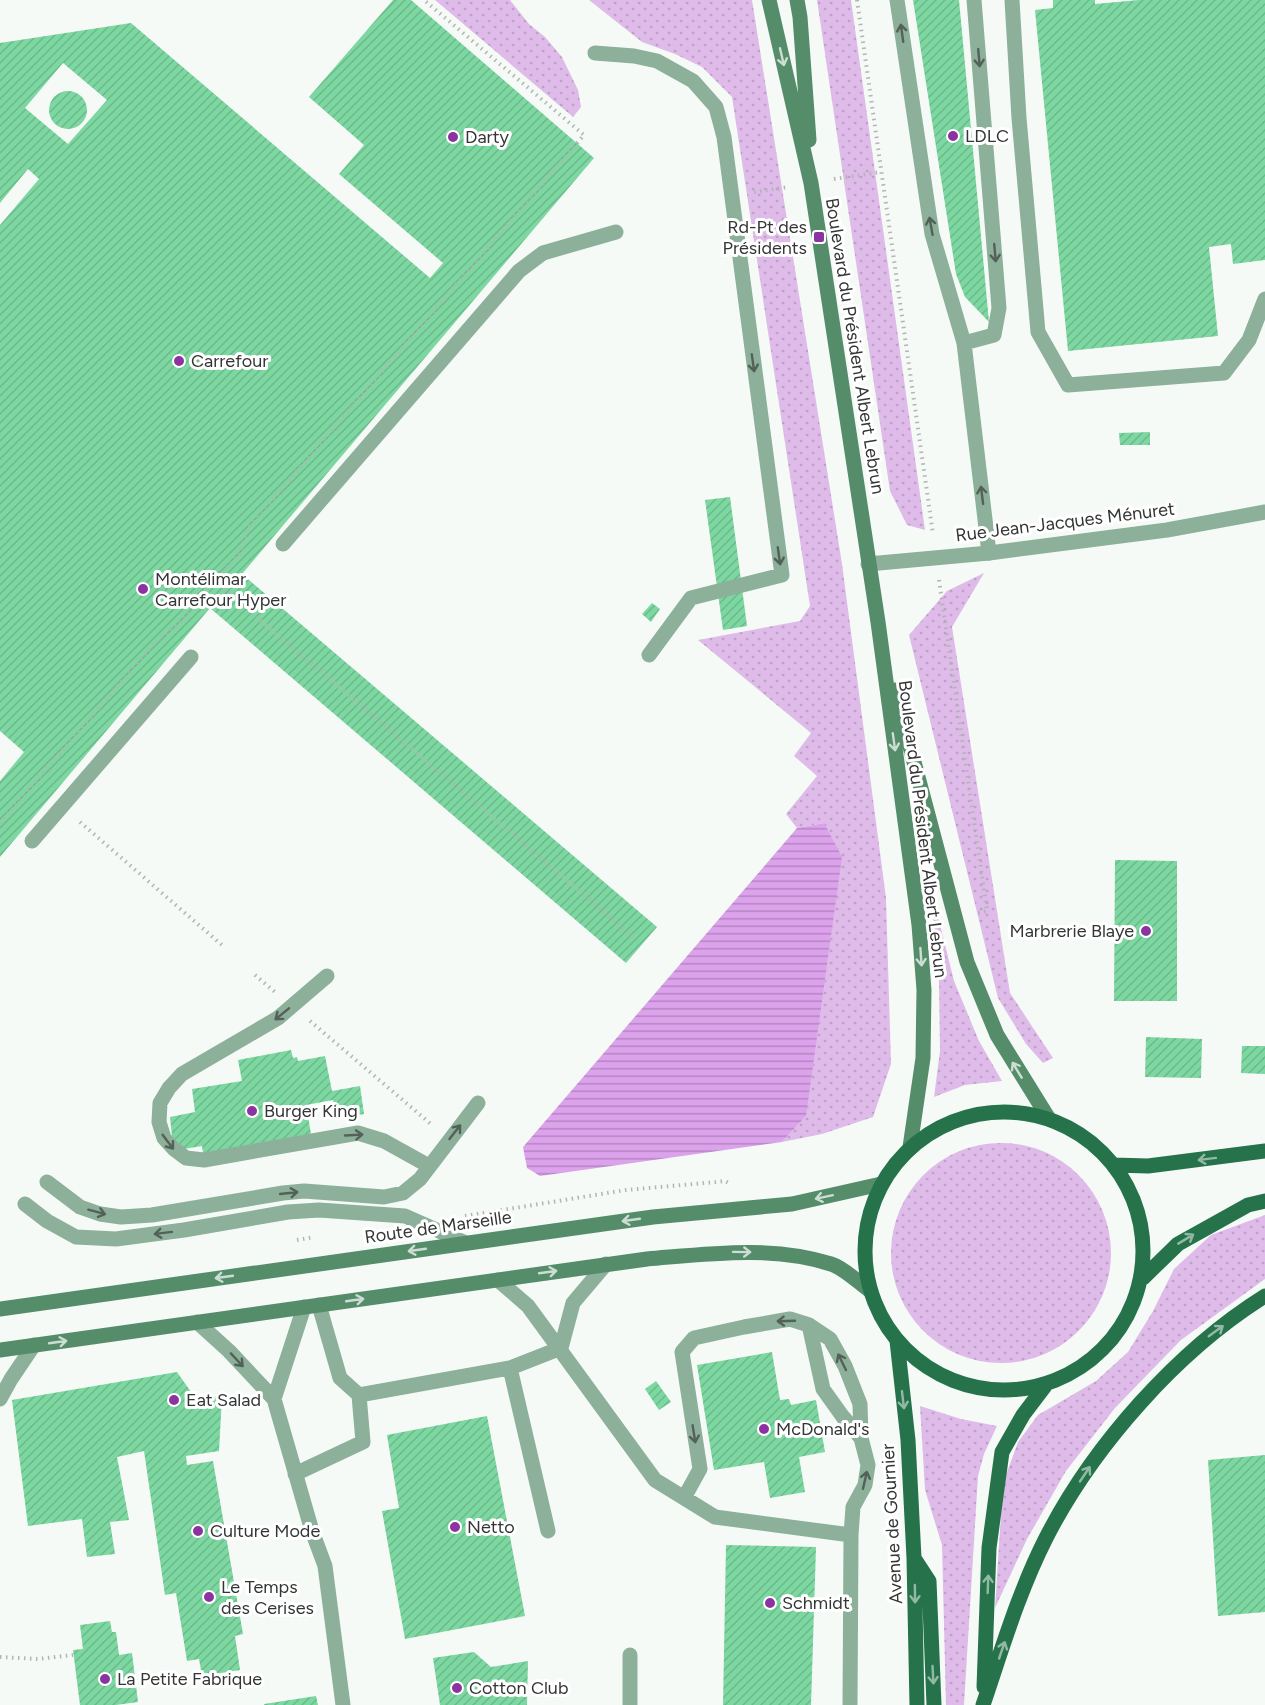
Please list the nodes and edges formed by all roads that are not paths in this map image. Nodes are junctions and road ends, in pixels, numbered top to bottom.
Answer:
1 (770, 0) edge
2 (797, 0) edge
3 (897, 0) edge
4 (974, 0) edge
5 (1012, 0) edge
6 (595, 53) dead end
7 (811, 183) junction
8 (616, 232) dead end
9 (1265, 299) edge
10 (964, 343) junction
11 (1265, 512) edge
12 (283, 544) dead end
13 (989, 553) junction
14 (868, 564) junction
15 (878, 622) junction
16 (649, 655) dead end
17 (191, 657) dead end
18 (33, 842) dead end
19 (327, 976) dead end
20 (478, 1103) dead end
21 (1049, 1119) junction
22 (910, 1147) junction
23 (1265, 1150) edge
24 (1114, 1165) junction
25 (429, 1166) junction
26 (47, 1182) dead end
27 (881, 1184) junction
28 (1265, 1200) edge
29 (25, 1204) dead end
30 (466, 1243) junction
31 (606, 1264) junction
32 (1143, 1278) junction
33 (498, 1280) junction
34 (869, 1290) junction
35 (1265, 1296) edge
36 (311, 1306) junction
37 (0, 1309) edge
38 (197, 1322) junction
39 (809, 1324) junction
40 (897, 1341) junction
41 (34, 1345) junction
42 (561, 1348) junction
43 (0, 1350) edge
44 (510, 1368) junction
45 (1045, 1386) junction
46 (359, 1395) junction
47 (274, 1399) junction
48 (0, 1400) edge
49 (861, 1438) junction
50 (295, 1474) junction
51 (684, 1498) junction
52 (548, 1531) dead end
53 (851, 1535) junction
54 (914, 1558) junction
55 (630, 1655) dead end
56 (343, 1705) edge
57 (630, 1705) edge
58 (850, 1705) edge
59 (917, 1705) edge
60 (934, 1705) edge
61 (983, 1705) edge

1 -> 7 main road, Boulevard du Président Albert Lebrun
2 - 7 main road, Boulevard du Président Albert Lebrun
10 -> 3 street
4 -> 10 street
5 - 9 street
6 -> 16 street
7 - 14 main road, Boulevard du Président Albert Lebrun
8 - 12 street
13 -> 10 street
11 - 13 street, Rue Jean-Jacques Ménuret
13 - 14 street, Rue Jean-Jacques Ménuret
14 - 15 main road, Boulevard du Président Albert Lebrun
21 -> 15 main road, Boulevard du Président Albert Lebrun
15 -> 22 main road, Boulevard du Président Albert Lebrun
17 - 18 street
19 -> 25 street
25 -> 20 street
21 - 22 main road
21 - 24 main road
22 - 27 main road
23 -> 24 main road
24 - 32 main road
26 -> 25 street
27 -> 30 main road, Route de Marseille
27 - 34 main road
32 -> 28 main road
30 -> 29 street
30 -> 37 main road, Route de Marseille
33 -> 31 main road
31 -> 34 main road
31 - 42 street
32 - 45 main road
36 -> 33 main road
33 - 42 street
34 - 40 main road
61 -> 35 main road
36 - 38 main road
36 - 46 street
36 - 47 street
41 -> 38 main road
38 -> 47 street
39 - 49 street
49 -> 39 street
39 -> 51 street
40 - 45 main road
40 -> 54 main road, Avenue de Gournier
41 - 43 main road
41 - 48 street
42 - 44 street
42 - 51 street
44 - 46 street
44 - 52 street
61 -> 45 main road
46 - 50 street
47 - 50 street
53 -> 49 street
50 - 56 street
51 - 53 street
53 - 58 street
54 -> 59 main road, Avenue de Gournier
54 -> 60 main road
55 - 57 street

